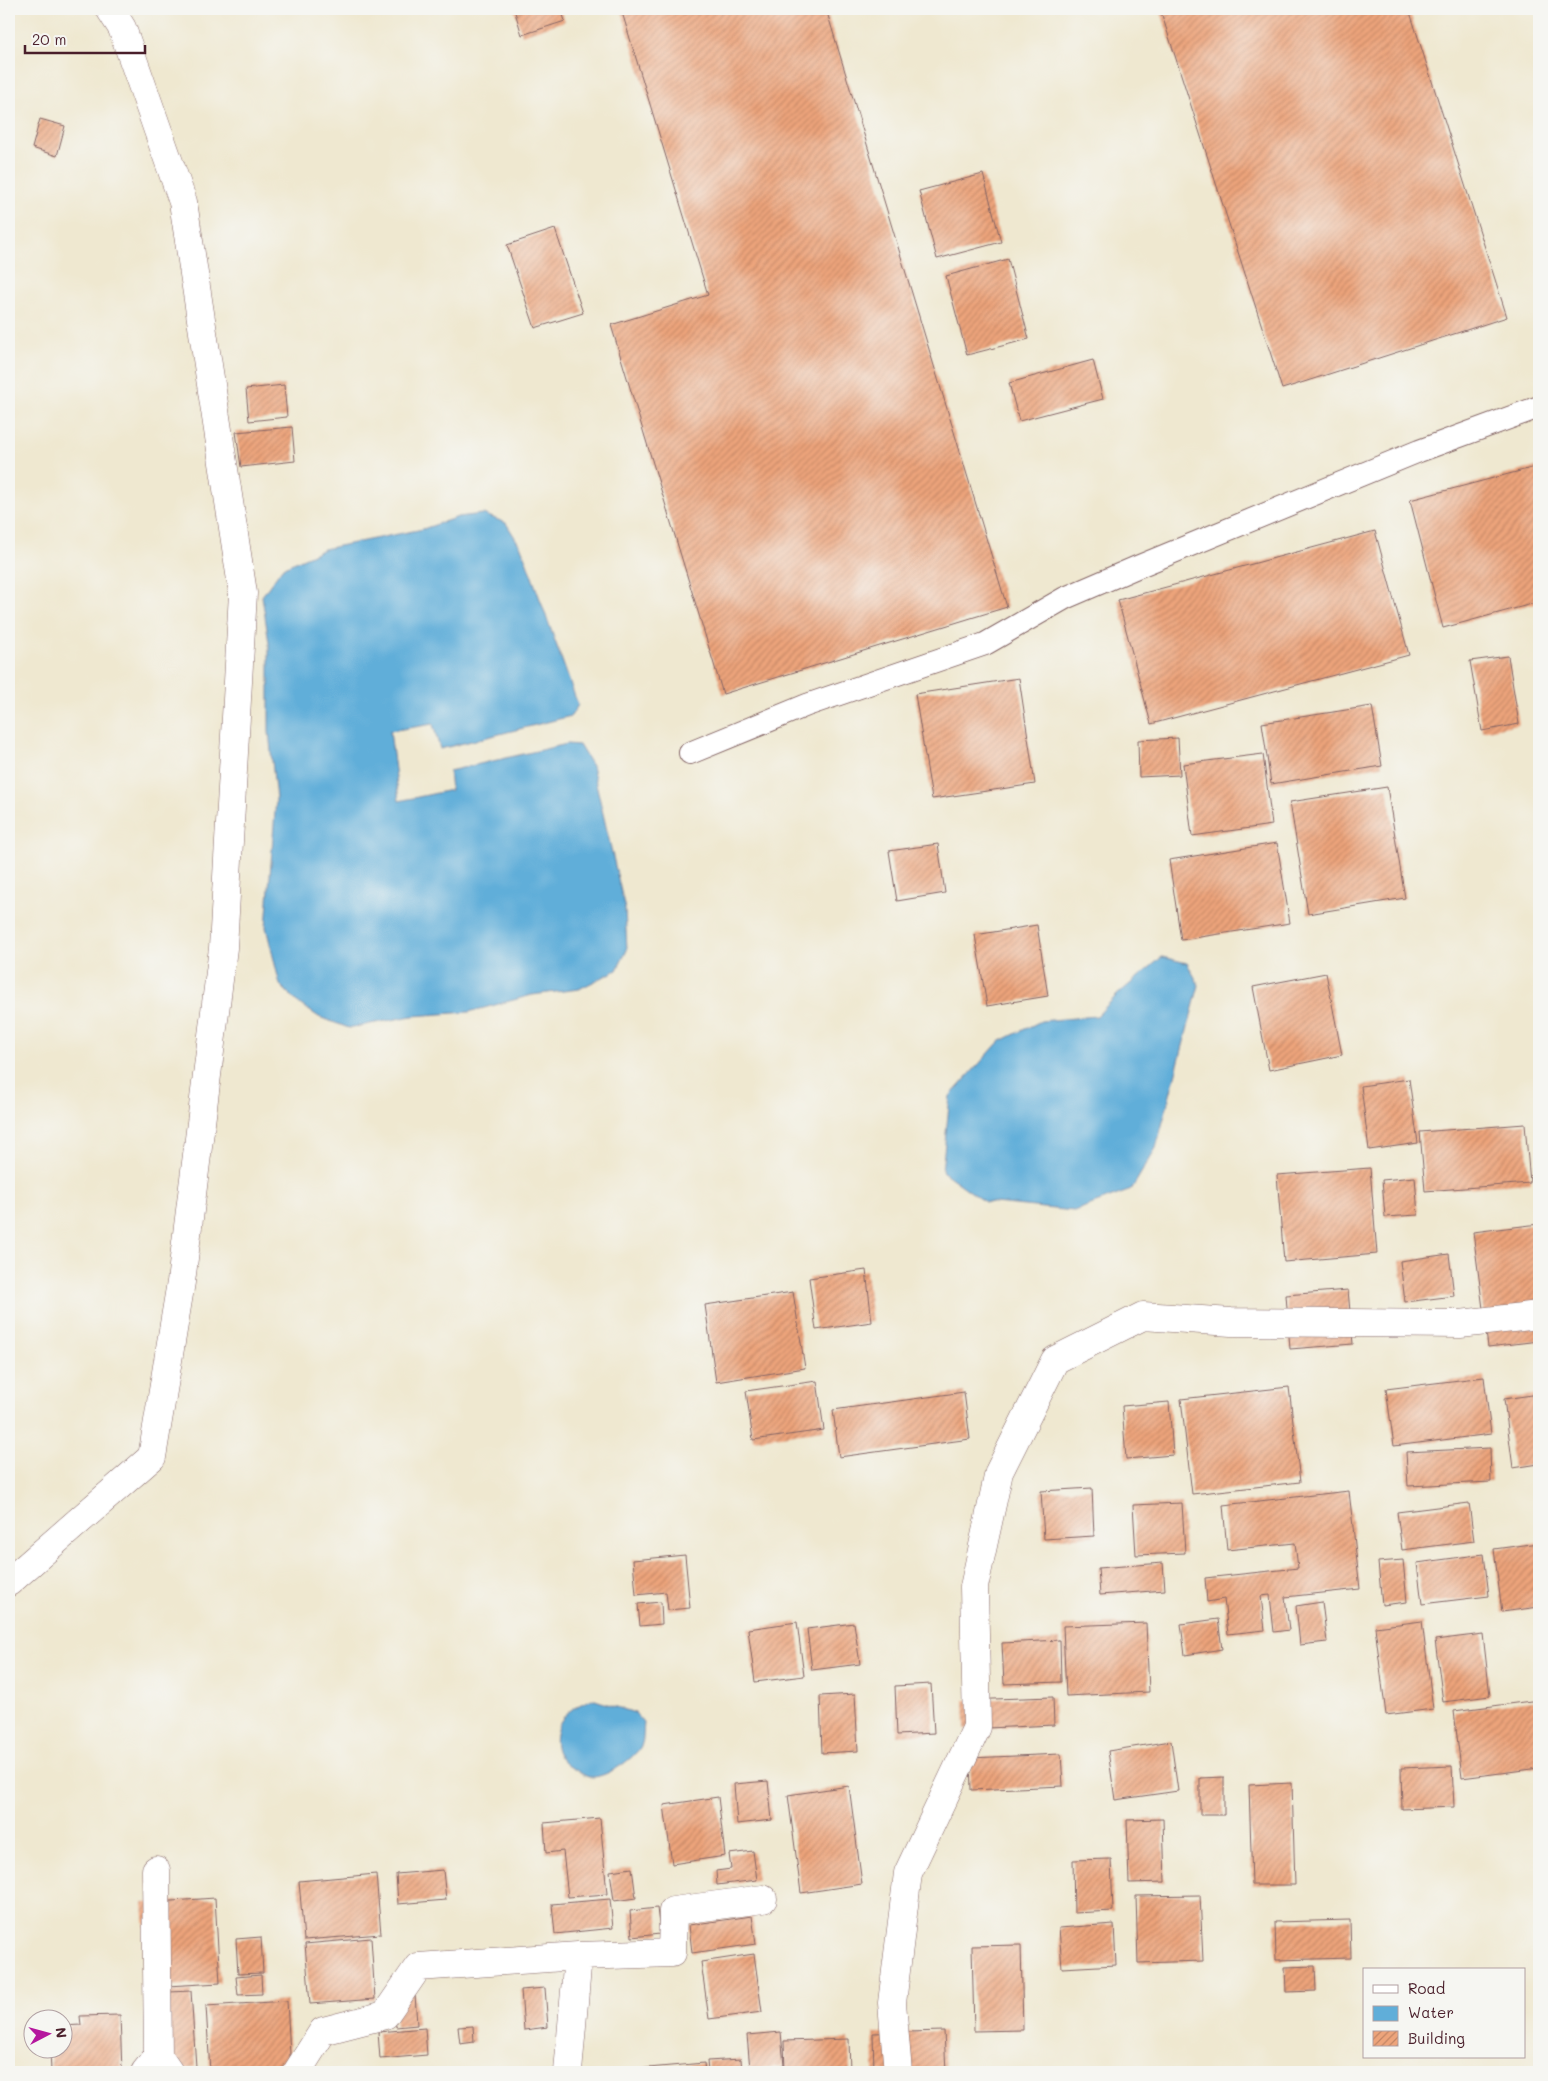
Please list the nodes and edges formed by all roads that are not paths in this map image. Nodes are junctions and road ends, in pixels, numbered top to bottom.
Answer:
1 (110, 9) edge
2 (1539, 407) edge
3 (690, 753) dead end
4 (1539, 1315) edge
5 (9, 1582) edge
6 (156, 1870) dead end
7 (762, 1899) dead end
8 (578, 1956) junction
9 (158, 2067) edge
10 (297, 2072) edge
11 (568, 2072) edge
12 (898, 2072) edge

1 - 5 street
2 - 3 lane
4 - 12 street
6 - 9 street
7 - 8 street
8 - 10 street
8 - 11 street

